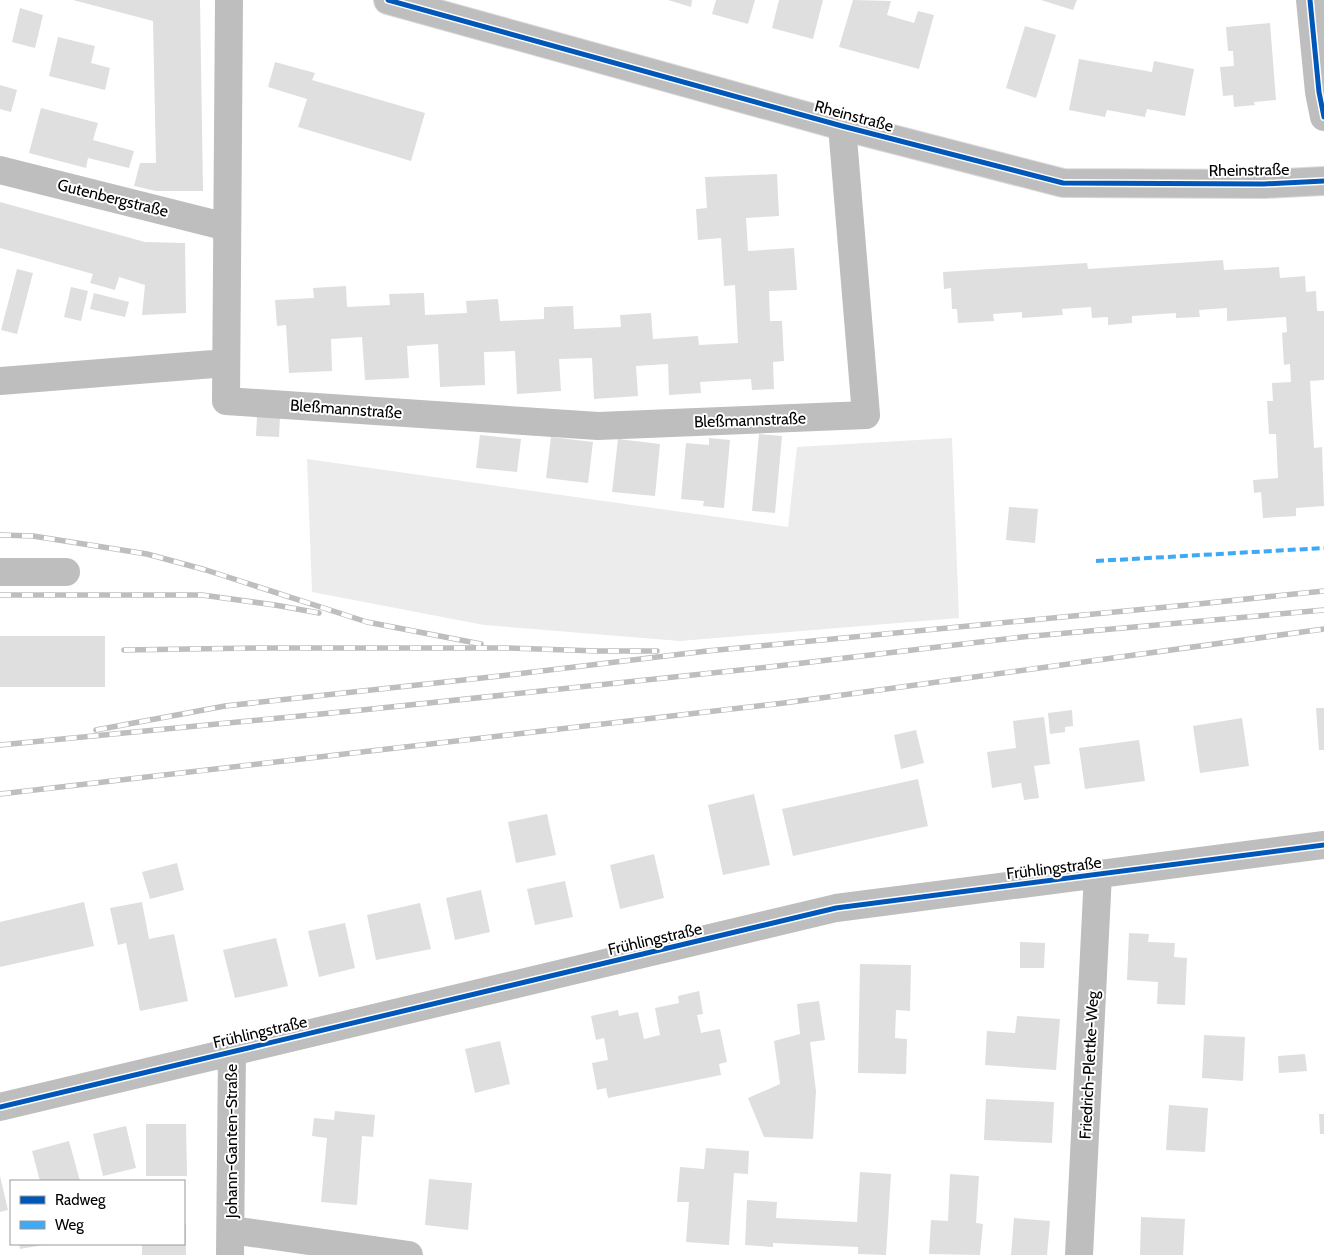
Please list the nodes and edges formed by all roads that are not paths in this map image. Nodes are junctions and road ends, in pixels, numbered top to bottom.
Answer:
1 (228, 0) edge
2 (388, 0) edge
3 (1310, 0) edge
4 (1324, 117) edge
5 (842, 126) junction
6 (0, 170) edge
7 (1324, 181) edge
8 (227, 227) junction
9 (226, 364) junction
10 (0, 381) edge
11 (866, 416) joint
12 (0, 572) edge
13 (66, 572) dead end
14 (1324, 845) edge
15 (1098, 874) junction
16 (232, 1052) junction
17 (0, 1107) edge
18 (230, 1243) edge
19 (409, 1255) edge
20 (1079, 1255) edge

1 - 8 street, Bleßmannstraße
2 - 5 street, Rheinstraße
3 - 4 street
5 - 7 street, Rheinstraße
5 - 11 street, Rheinstraße
6 - 8 street, Gutenbergstraße
8 - 9 street, Bleßmannstraße
9 - 10 street
9 - 11 street, Bleßmannstraße
12 - 13 street
14 - 15 street, Frühlingstraße
15 - 16 street, Frühlingstraße
15 - 20 street, Friedrich-Plettke-Weg
16 - 17 street, Frühlingstraße
16 - 18 street, Johann-Ganten-Straße
18 - 19 street

